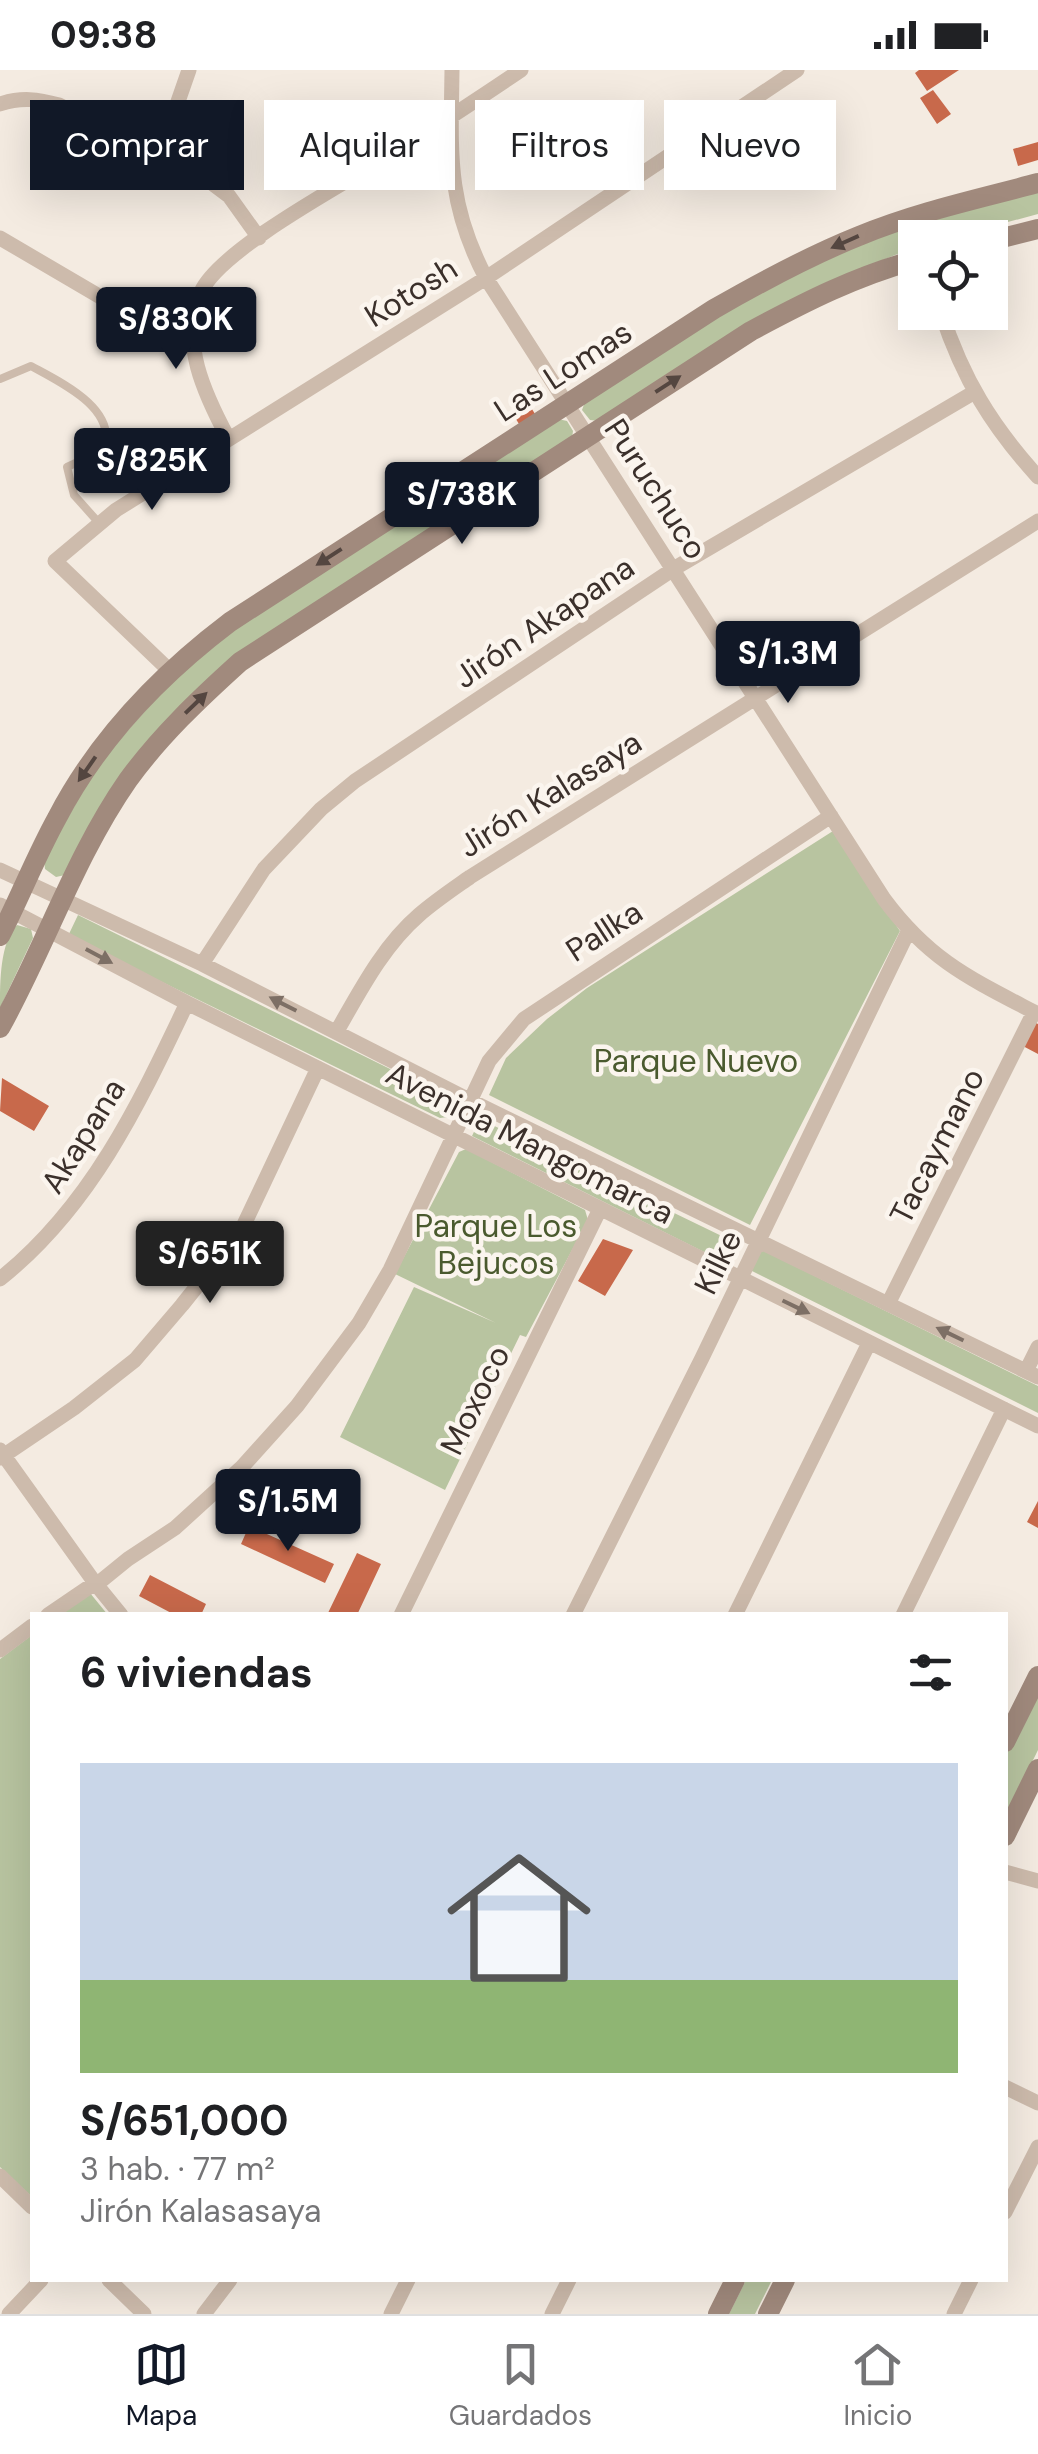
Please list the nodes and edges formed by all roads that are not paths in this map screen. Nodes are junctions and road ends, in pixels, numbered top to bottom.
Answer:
1 (188, 70) edge
2 (452, 70) edge
3 (520, 70) edge
4 (797, 70) edge
5 (42, 100) edge
6 (178, 100) edge
7 (452, 100) edge
8 (0, 104) edge
9 (455, 115) edge
10 (1038, 183) edge
11 (455, 189) edge
12 (221, 190) edge
13 (336, 190) edge
14 (935, 220) edge
15 (1038, 229) edge
16 (898, 230) edge
17 (1008, 236) edge
18 (0, 238) edge
19 (259, 238) junction
20 (898, 265) edge
21 (486, 278) junction
22 (948, 330) edge
23 (194, 344) junction
24 (0, 379) edge
25 (973, 393) junction
26 (566, 405) junction
27 (588, 435) junction
28 (228, 438) junction
29 (1038, 477) edge
30 (1038, 522) edge
31 (99, 523) junction
32 (674, 568) junction
33 (170, 671) junction
34 (756, 698) junction
35 (830, 816) junction
36 (0, 870) edge
37 (26, 880) junction
38 (65, 899) junction
39 (6, 909) edge
40 (50, 931) junction
41 (908, 932) junction
42 (0, 936) edge
43 (202, 964) junction
44 (187, 1003) junction
45 (1036, 1013) edge
46 (0, 1028) edge
47 (337, 1031) junction
48 (318, 1068) junction
49 (471, 1100) junction
50 (456, 1136) junction
51 (600, 1209) junction
52 (759, 1241) junction
53 (739, 1278) junction
54 (0, 1279) edge
55 (888, 1304) junction
56 (868, 1343) junction
57 (1038, 1347) edge
58 (1032, 1374) edge
59 (1004, 1409) junction
60 (1038, 1426) edge
61 (1, 1454) edge
62 (96, 1584) junction
63 (53, 1612) edge
64 (119, 1612) edge
65 (403, 1612) edge
66 (574, 1612) edge
67 (737, 1612) edge
68 (904, 1612) edge
69 (30, 1628) edge
70 (0, 1650) edge
71 (1038, 1676) edge
72 (1008, 1736) edge
73 (1038, 1769) edge
74 (1008, 1830) edge
75 (1012, 1875) edge
76 (1038, 1884) edge
77 (1008, 2088) edge
78 (1038, 2103) edge
79 (1038, 2146) edge
80 (0, 2176) edge
81 (30, 2206) edge
82 (1008, 2206) edge
83 (39, 2282) edge
84 (110, 2282) edge
85 (228, 2282) edge
86 (407, 2282) edge
87 (568, 2282) edge
88 (733, 2282) edge
89 (784, 2282) edge
90 (970, 2282) edge
91 (9, 2314) edge
92 (144, 2314) edge
93 (204, 2314) edge
94 (390, 2314) edge
95 (552, 2314) edge
96 (718, 2314) edge
97 (768, 2314) edge
98 (954, 2314) edge

1 - 6 street
2 - 7 street, Puruchuco
3 - 9 street
4 - 21 street, Kotosh
5 - 8 street
10 - 14 street, Las Lomas
11 - 21 street, Puruchuco
12 - 19 street
13 - 19 street
15 - 17 street
16 -> 26 street, Las Lomas
18 - 23 street
19 - 23 street
27 -> 20 street, Las Lomas
21 - 26 street, Puruchuco
21 - 28 street, Kotosh
22 - 25 street
23 - 28 street
24 - 31 lane
25 - 29 street
25 - 32 street, Jirón Akapana
26 - 27 street, Puruchuco
26 -> 33 street, Las Lomas
27 - 32 street, Puruchuco
38 -> 27 street, Las Lomas
28 - 31 street, Kotosh
30 - 34 street, Jirón Kalasaya
31 - 33 street, Kotosh
32 - 34 street, Puruchuco
32 - 43 street, Jirón Akapana
33 -> 37 street, Las Lomas
34 - 35 street, Puruchuco
34 - 47 street, Jirón Kalasaya
35 - 41 street, Puruchuco
35 - 49 street, Pallka
36 - 37 street, Avenida Mangomarca
37 - 38 street, Avenida Mangomarca
37 - 39 street, Las Lomas
38 - 40 street, Las Lomas
38 - 43 street, Avenida Mangomarca
39 - 40 street, Avenida Mangomarca
39 - 42 street, Las Lomas
40 -> 44 street, Avenida Mangomarca
40 - 46 street, Las Lomas
41 - 45 street, Puruchuco
41 - 52 street, Kilke
47 -> 43 street, Avenida Mangomarca
44 - 48 street, Avenida Mangomarca
44 - 54 street, Akapana
45 - 55 street, Tacaymano
47 - 49 street, Avenida Mangomarca
48 - 50 street, Avenida Mangomarca
48 - 61 street
49 - 50 street, Pallka
49 - 52 street, Avenida Mangomarca
50 - 51 street, Avenida Mangomarca
50 - 62 street, Pallka
51 - 53 street, Avenida Mangomarca
51 - 65 street, Moxoco
52 - 53 street, Kilke
52 - 55 street, Avenida Mangomarca
53 -> 56 street, Avenida Mangomarca
53 - 66 street, Kilke
58 -> 55 street, Avenida Mangomarca
56 - 59 street, Avenida Mangomarca
56 - 67 street
57 - 58 street
59 - 60 street, Avenida Mangomarca
59 - 68 street
61 - 62 street
62 - 63 street
62 - 64 street
69 - 70 street
71 - 72 street
73 - 74 street
75 - 76 street
77 - 78 street
79 - 82 street
80 - 81 street
83 - 91 street
84 - 92 street
85 - 93 street
86 - 94 street
87 - 95 street
88 - 96 street
89 - 97 street
90 - 98 street

